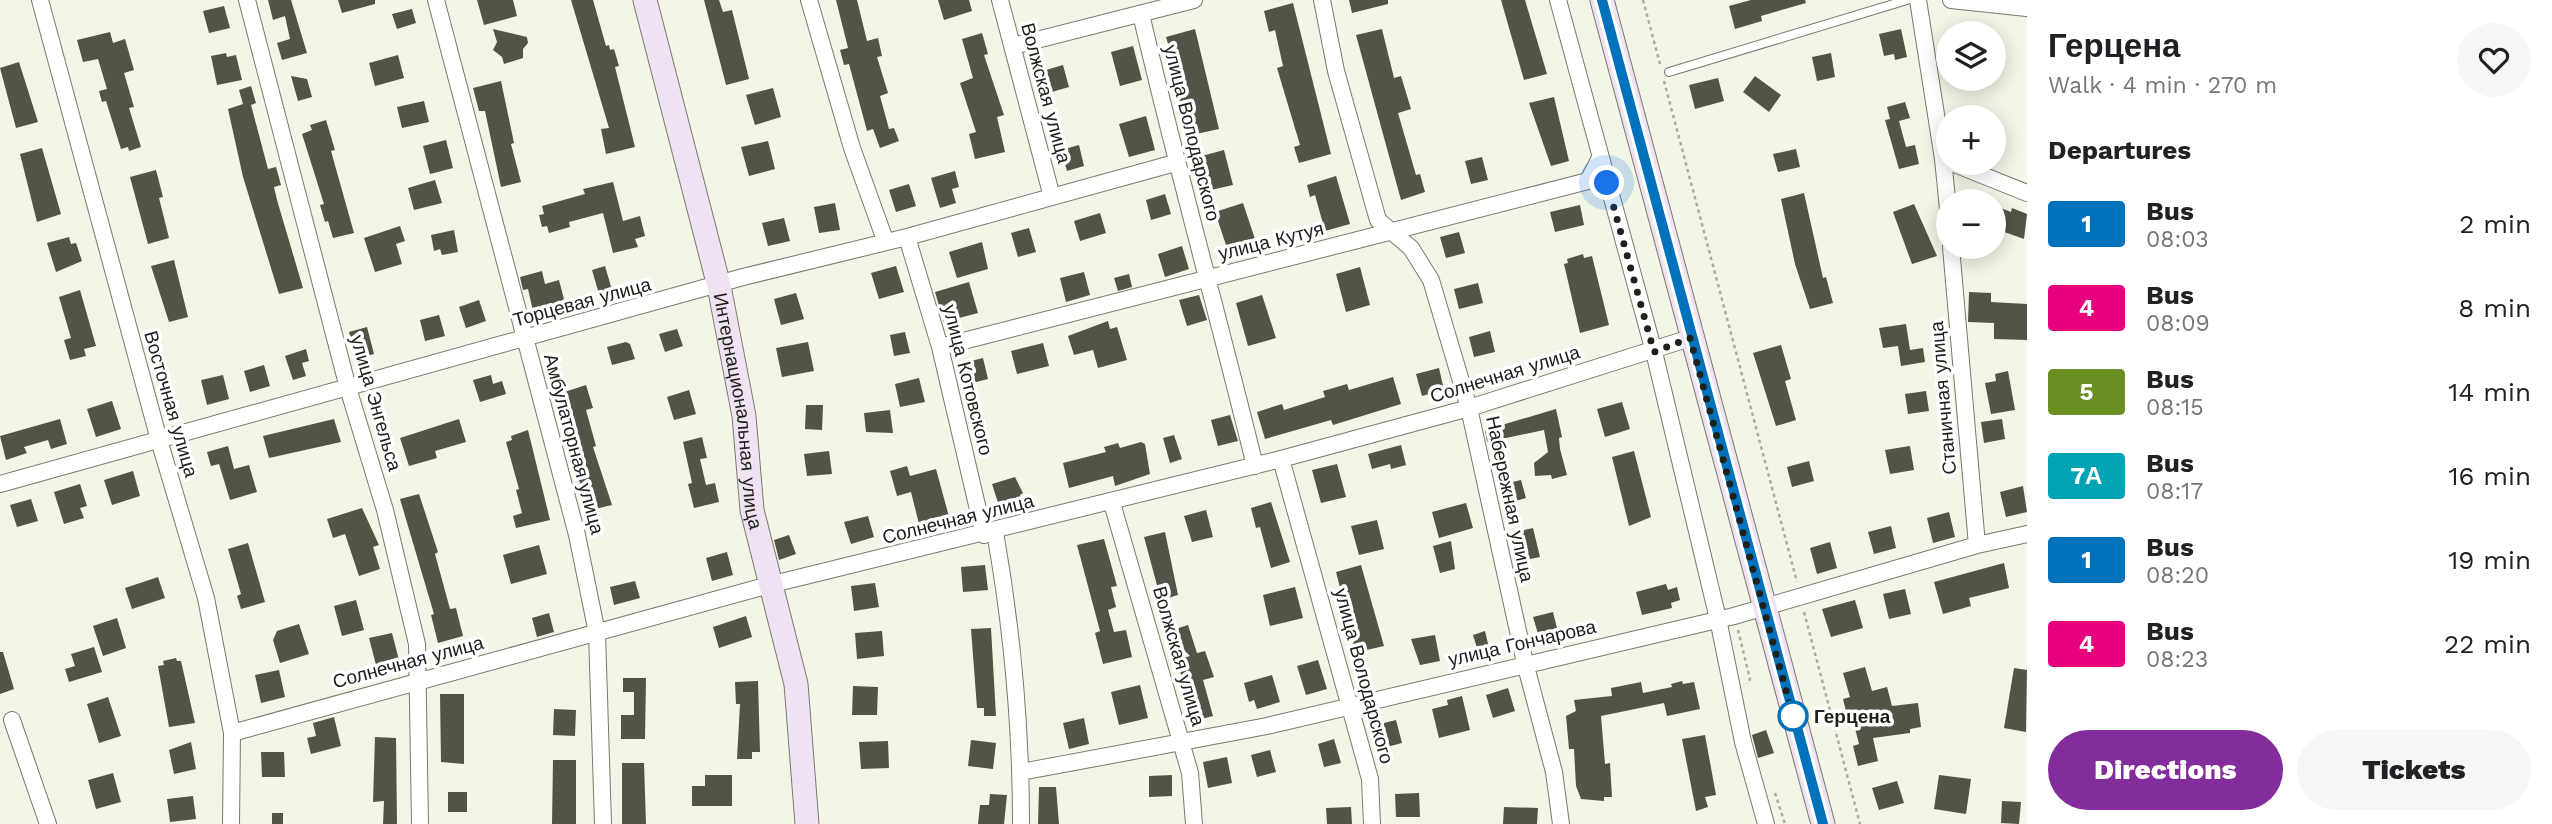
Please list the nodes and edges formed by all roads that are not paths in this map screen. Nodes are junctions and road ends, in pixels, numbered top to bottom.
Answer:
1 (40, 0) edge
2 (247, 0) edge
3 (436, 0) edge
4 (645, 0) edge
5 (809, 0) edge
6 (1000, 0) edge
7 (1195, 0) edge
8 (1322, 0) edge
9 (1558, 0) edge
10 (1602, 0) edge
11 (1907, 0) edge
12 (1918, 0) edge
13 (1951, 0) edge
14 (2027, 8) edge
15 (1141, 14) junction
16 (1013, 46) junction
17 (1665, 70) road end
18 (1938, 105) edge
19 (1600, 158) junction
20 (1175, 163) junction
21 (1983, 175) edge
22 (2027, 193) edge
23 (1052, 197) junction
24 (1391, 232) junction
25 (907, 237) junction
26 (885, 240) junction
27 (1952, 259) edge
28 (1209, 278) junction
29 (719, 286) junction
30 (1690, 338) junction
31 (524, 340) junction
32 (940, 347) junction
33 (1654, 352) junction
34 (348, 388) junction
35 (1469, 408) junction
36 (159, 440) junction
37 (1281, 459) junction
38 (1255, 466) junction
39 (0, 484) edge
40 (1112, 503) junction
41 (989, 533) junction
42 (2027, 534) edge
43 (1977, 545) junction
44 (769, 585) junction
45 (1763, 607) junction
46 (1718, 619) junction
47 (597, 633) junction
48 (1525, 663) junction
49 (419, 680) junction
50 (1352, 705) junction
51 (12, 720) dead end
52 (232, 733) junction
53 (1181, 740) junction
54 (1021, 772) junction
55 (48, 824) edge
56 (231, 824) edge
57 (420, 824) edge
58 (603, 824) edge
59 (807, 824) edge
60 (1021, 824) edge
61 (1194, 824) edge
62 (1372, 824) edge
63 (1561, 824) edge
64 (1766, 824) edge
65 (1824, 824) edge

1 - 36 street, Восточная улица
2 - 34 street, улица Энгельса
3 - 31 street, Амбулаторная улица
4 - 29 main road, Интернациональная улица
5 - 26 street
6 - 16 street, Волжская улица
7 - 15 street
8 - 24 street, Набережная улица
9 - 19 street
10 - 30 main road
11 - 17 lane
12 - 18 street
13 - 14 street
15 - 16 street
15 - 20 street, улица Володарского
16 - 23 street, Волжская улица
19 - 24 street, улица Кутуя
19 - 33 street
20 - 23 street, Торцевая улица
20 - 28 street, улица Володарского
21 - 22 street
23 - 25 street, Торцевая улица
24 - 28 street, улица Кутуя
24 - 35 street, Набережная улица
25 - 26 street, Торцевая улица
25 - 32 street, улица Котовского
26 - 29 street, Торцевая улица
27 - 43 street, Станичная улица
28 - 32 street, улица Кутуя
28 - 38 street, улица Володарского
29 - 31 street, Торцевая улица
29 - 44 main road, Интернациональная улица
30 - 33 street, Солнечная улица
30 - 45 main road
31 - 34 street, Торцевая улица
31 - 47 street, Амбулаторная улица
32 - 41 street, улица Котовского
33 - 35 street, Солнечная улица
33 - 46 street
34 - 36 street, Торцевая улица
34 - 49 street, улица Энгельса
35 - 37 street, Солнечная улица
35 - 48 street, Набережная улица
36 - 39 street, Торцевая улица
36 - 52 street, Восточная улица
37 - 38 street, Солнечная улица
37 - 50 street, улица Володарского
38 - 40 street, Солнечная улица
40 - 41 street, Солнечная улица
40 - 53 street, Волжская улица
41 - 44 street, Солнечная улица
41 - 54 street, улица Котовского
42 - 43 street, улица Гончарова
43 - 45 street, улица Гончарова
44 - 47 street, Солнечная улица
44 - 59 main road, Интернациональная улица
45 - 46 street, улица Гончарова
45 - 65 main road
46 - 48 street, улица Гончарова
46 - 64 street
47 - 49 street, Солнечная улица
47 - 58 street, Амбулаторная улица
48 - 50 street, улица Гончарова
48 - 63 street, Набережная улица
49 - 52 street, Солнечная улица
49 - 57 street, улица Энгельса
50 - 53 street, улица Гончарова
50 - 62 street, улица Володарского
51 - 55 street
52 - 56 street, Восточная улица
53 - 54 street, улица Гончарова
53 - 61 street, Волжская улица
54 - 60 street, улица Котовского

